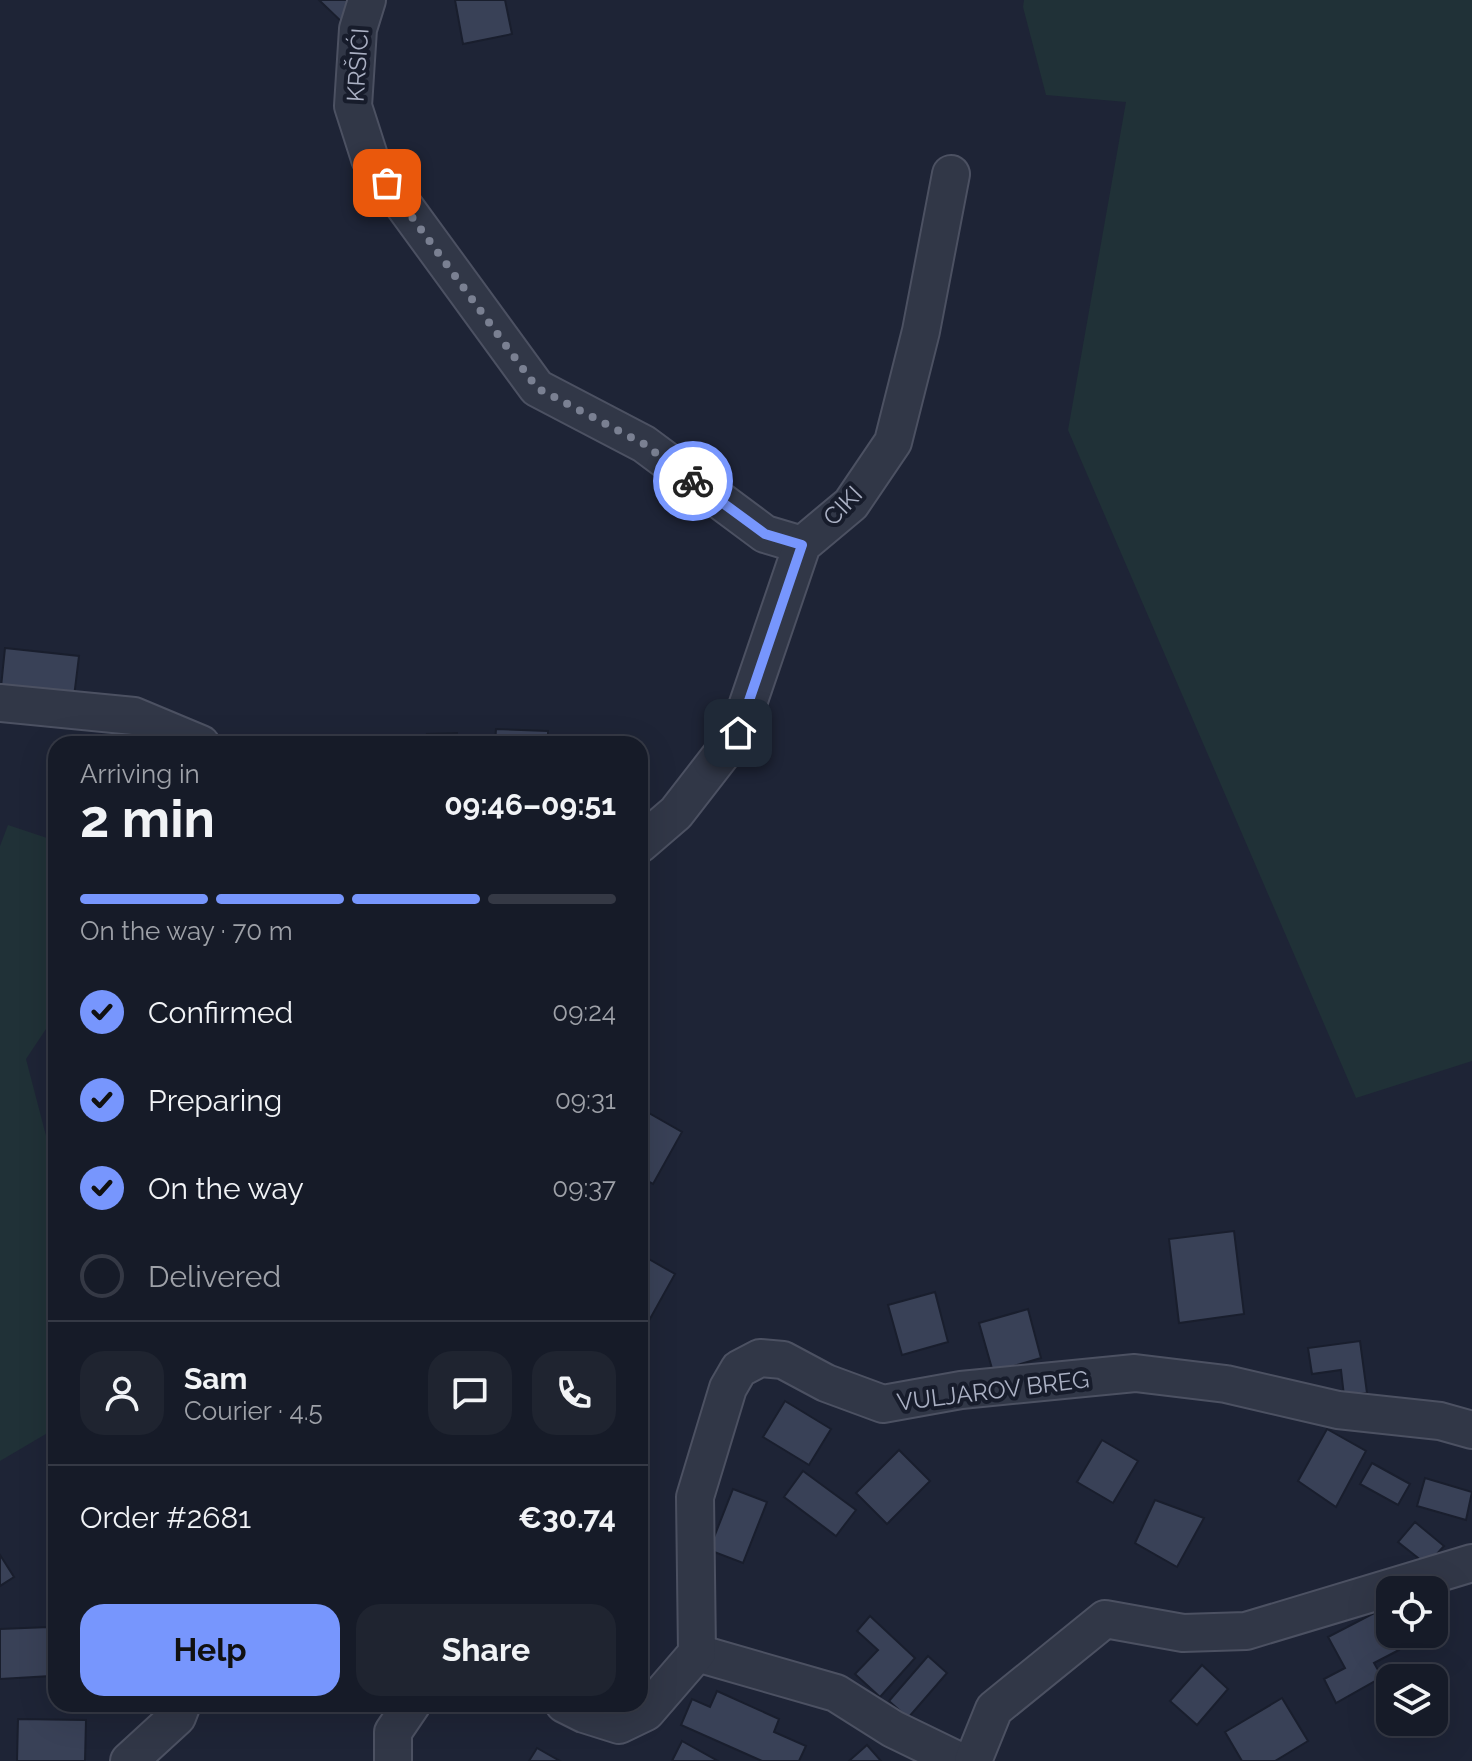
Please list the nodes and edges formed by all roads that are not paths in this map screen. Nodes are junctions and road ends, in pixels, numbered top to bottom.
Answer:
1 (367, 0) edge
2 (951, 174) dead end
3 (802, 545) junction
4 (0, 703) edge
5 (182, 736) edge
6 (648, 837) edge
7 (1472, 1430) edge
8 (1472, 1563) edge
9 (697, 1653) junction
10 (648, 1710) edge
11 (179, 1712) edge
12 (407, 1712) edge
13 (580, 1712) edge
14 (646, 1712) edge
15 (129, 1761) edge
16 (393, 1761) edge
17 (959, 1761) edge
18 (973, 1761) edge

1 - 3 street, KRŠIĆI
2 - 3 street, CIKI
3 - 6 street, CIKI
4 - 5 street
7 - 9 street, VULJAROV BREG
8 - 18 street
9 - 10 street
9 - 17 street
11 - 15 street
12 - 16 street
13 - 14 street

